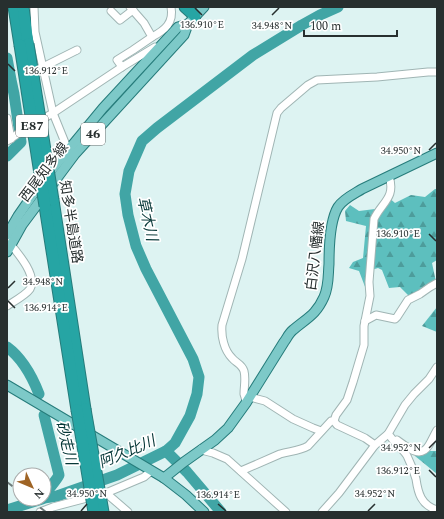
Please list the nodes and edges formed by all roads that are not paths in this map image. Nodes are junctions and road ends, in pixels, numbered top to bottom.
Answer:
1 (11, 7) edge
2 (22, 7) edge
3 (34, 7) edge
4 (171, 7) edge
5 (185, 7) edge
6 (204, 7) edge
7 (132, 8) edge
8 (111, 11) dead end
9 (15, 12) edge
10 (192, 16) edge
11 (152, 37) junction
12 (24, 45) junction
13 (155, 46) dead end
14 (77, 50) dead end
15 (122, 66) junction
16 (43, 67) junction
17 (437, 72) edge
18 (53, 114) junction
19 (7, 118) edge
20 (11, 139) edge
21 (68, 150) junction
22 (437, 153) edge
23 (389, 176) junction
24 (7, 235) edge
25 (8, 246) edge
26 (437, 283) edge
27 (7, 306) edge
28 (365, 321) junction
29 (437, 367) edge
30 (7, 385) edge
31 (248, 400) junction
32 (81, 409) junction
33 (334, 421) junction
34 (437, 430) edge
35 (321, 431) junction
36 (390, 437) junction
37 (375, 445) junction
38 (202, 449) junction
39 (149, 469) junction
40 (241, 471) junction
41 (164, 478) junction
42 (106, 494) junction
43 (437, 510) edge
44 (200, 511) edge
45 (40, 512) edge
46 (94, 512) edge
47 (103, 512) edge
48 (128, 512) edge
49 (286, 512) edge
50 (322, 512) edge

1 - 9 highway, 知多半島道路
2 - 12 highway, 知多半島道路 / E87
3 - 16 street
4 - 11 street
5 - 10 highway
6 - 10 main road, 西尾知多線 / 46
7 - 8 street
7 - 11 street
9 - 12 highway, 知多半島道路 / E87
10 - 21 main road, 西尾知多線 / 46
10 - 25 main road, 西尾知多線 / 46
11 - 15 street
12 - 32 highway, 知多半島道路 / E87, bridge
13 - 15 street
14 - 16 street
15 - 18 street
16 - 18 street
17 - 31 street
18 - 20 street
18 - 21 street
19 - 20 street
21 - 24 main road, 西尾知多線 / 46
22 - 23 main road, 白沢八幡線
23 - 28 street
23 - 31 main road, 白沢八幡線
25 - 27 street
26 - 28 street
28 - 33 street
29 - 36 street
30 - 39 main road
31 - 35 street
31 - 38 main road, 白沢八幡線
32 - 46 highway, 知多半島道路 / E87, bridge
32 - 47 highway, 知多半島道路 / E87, bridge
33 - 35 street
33 - 37 street
34 - 36 street
35 - 40 street
36 - 37 street
36 - 43 street
37 - 50 street
38 - 40 street
38 - 41 main road, 白沢八幡線
39 - 41 main road
39 - 42 street
40 - 49 street
41 - 44 main road
42 - 45 street
42 - 48 street

